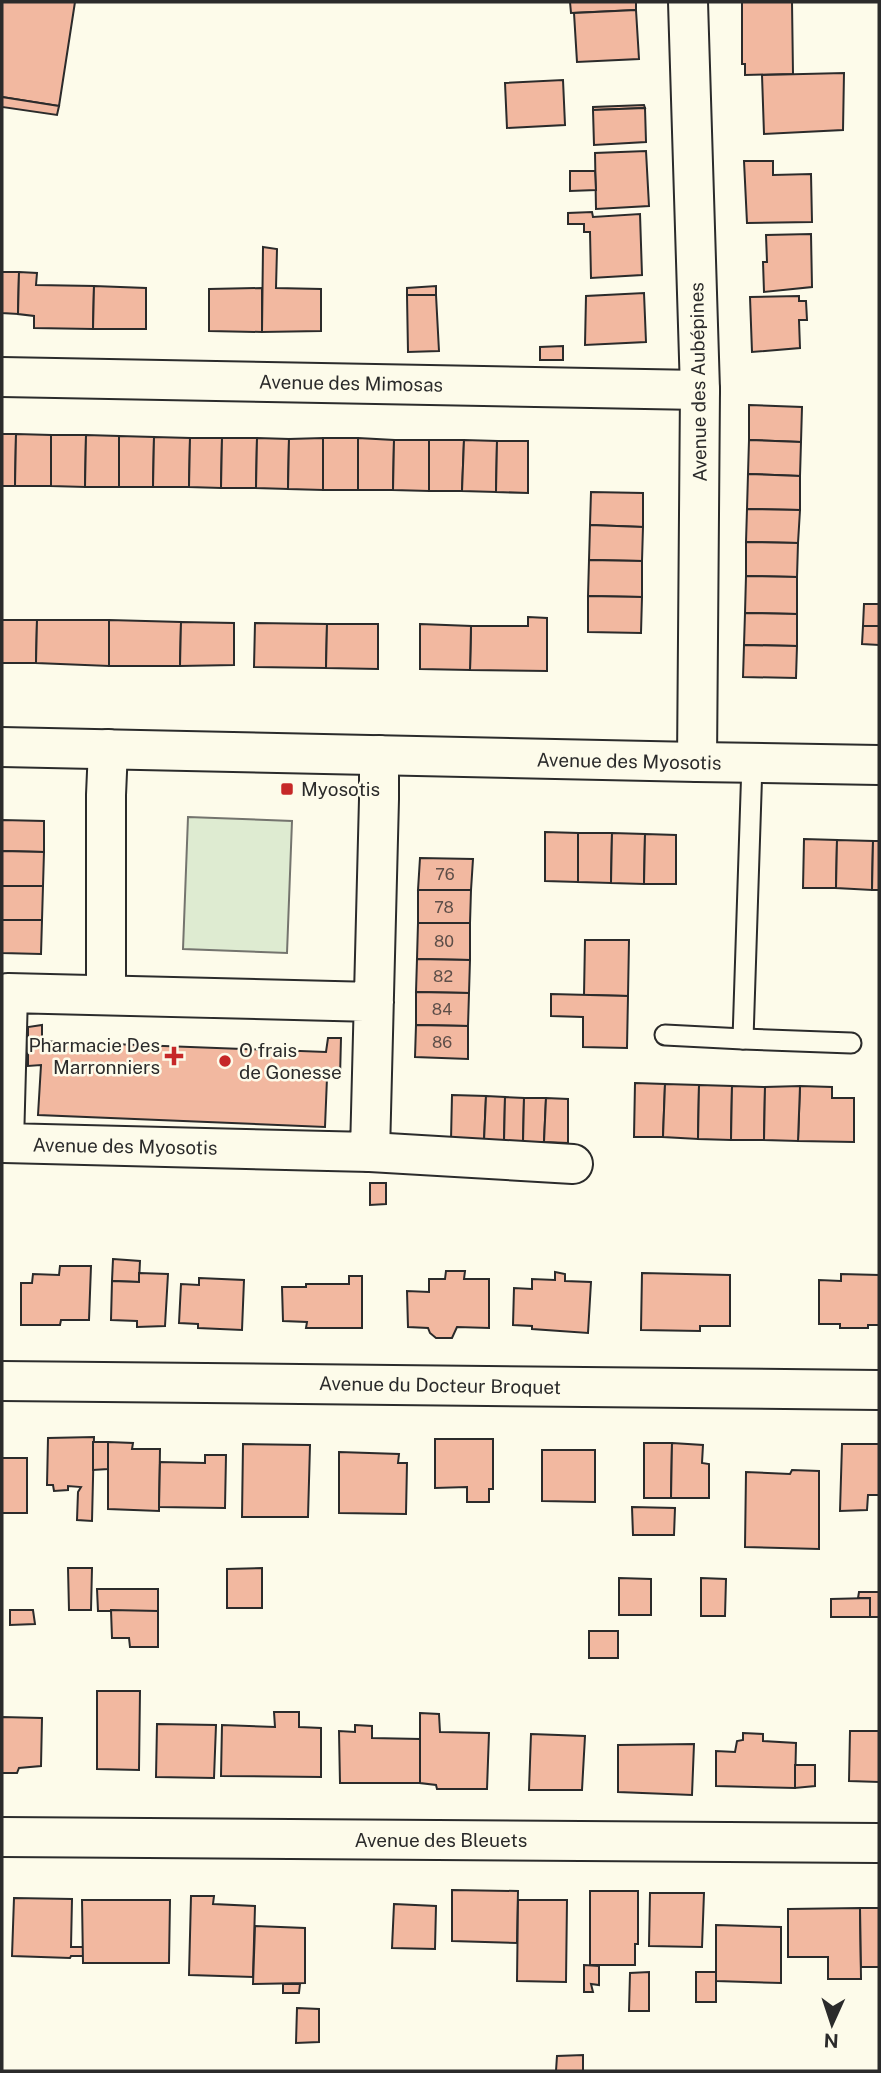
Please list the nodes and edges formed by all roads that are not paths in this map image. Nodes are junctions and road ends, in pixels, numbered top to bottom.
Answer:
1 (688, 2) edge
2 (2, 377) edge
3 (700, 390) junction
4 (2, 747) edge
5 (108, 749) junction
6 (379, 755) junction
7 (697, 762) junction
8 (752, 763) junction
9 (879, 765) edge
10 (106, 995) junction
11 (374, 1002) junction
12 (666, 1035) dead end
13 (743, 1039) junction
14 (850, 1044) dead end
15 (370, 1152) junction
16 (573, 1164) dead end
17 (2, 1381) edge
18 (879, 1390) edge
19 (2, 1837) edge
20 (879, 1843) edge

1 - 3 street, Avenue des Aubépines
2 - 3 street, Avenue des Mimosas
3 - 7 street, Avenue des Aubépines
4 - 5 street, Avenue des Myosotis
5 - 6 street, Avenue des Myosotis
5 - 10 street
6 - 7 street, Avenue des Myosotis
6 - 11 street
7 - 8 street, Avenue des Myosotis
8 - 9 street, Avenue des Myosotis
8 - 13 lane
10 - 11 street, Avenue des Myosotis
10 - 15 street, Avenue des Myosotis
11 - 15 street
12 - 13 lane
13 - 14 lane
15 - 16 street, Avenue des Myosotis
17 - 18 street, Avenue du Docteur Broquet
19 - 20 street, Avenue des Bleuets

